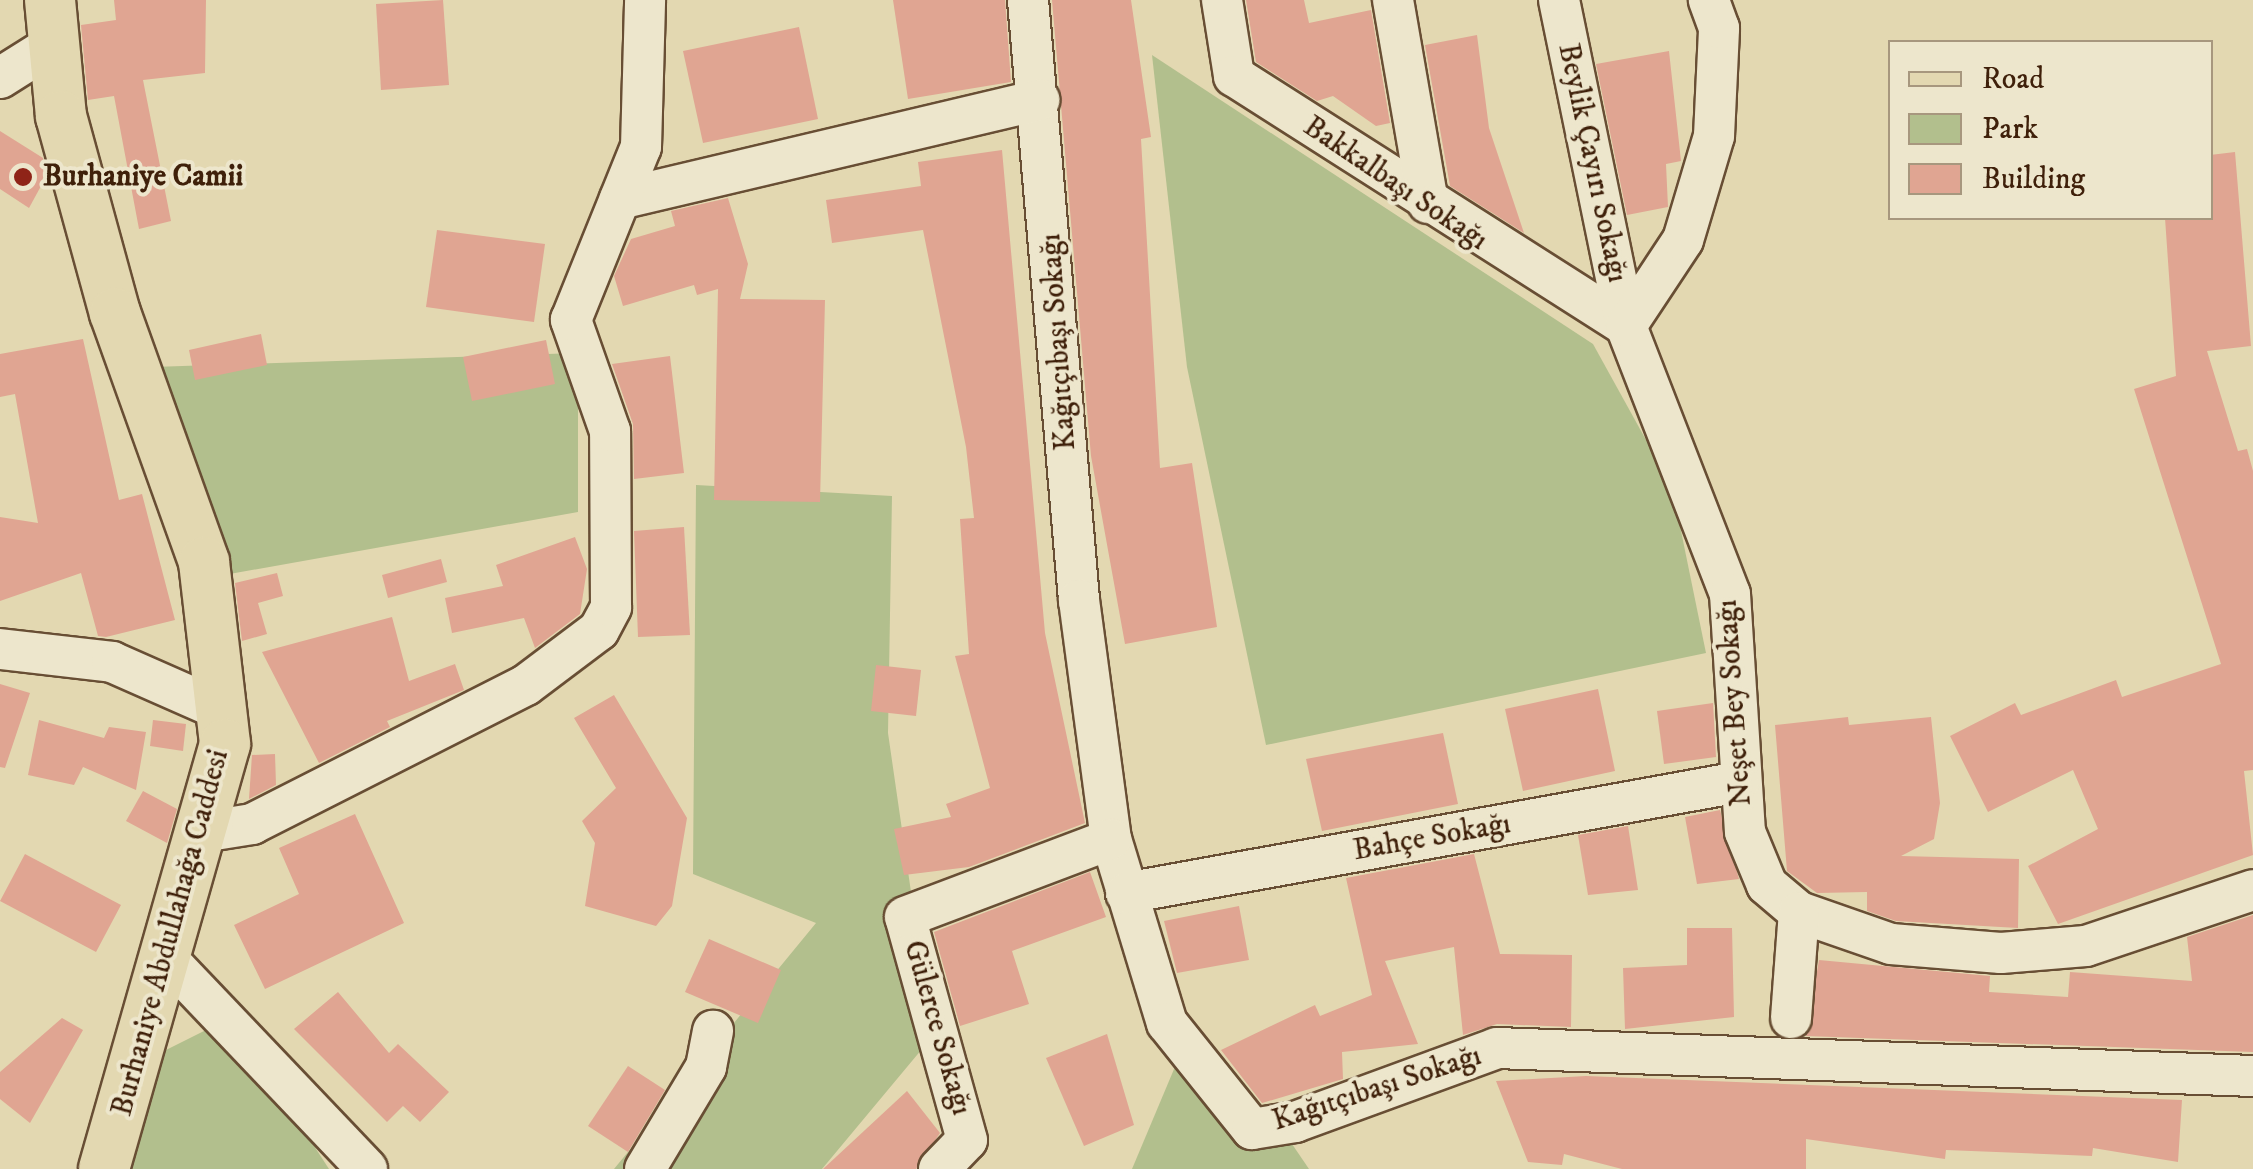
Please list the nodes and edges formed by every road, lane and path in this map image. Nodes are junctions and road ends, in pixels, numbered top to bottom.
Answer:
1 (645, 0) edge
2 (1028, 0) edge
3 (1222, 0) edge
4 (1393, 0) edge
5 (1559, 0) edge
6 (1709, 0) edge
7 (52, 22) edge
8 (0, 78) edge
9 (1039, 100) junction
10 (620, 199) junction
11 (1428, 203) junction
12 (1626, 326) junction
13 (0, 649) edge
14 (221, 710) junction
15 (1739, 782) junction
16 (202, 832) junction
17 (1112, 840) junction
18 (2253, 890) edge
19 (1126, 893) junction
20 (1798, 912) junction
21 (169, 961) junction
22 (1791, 1018) dead end
23 (713, 1031) dead end
24 (2253, 1076) edge
25 (104, 1169) edge
26 (367, 1169) edge
27 (645, 1169) edge
28 (939, 1169) edge

1 - 10 street
2 - 9 street, Kağıtçıbaşı Sokağı
3 - 11 street, Bakkalbaşı Sokağı
4 - 11 street
5 - 12 street, Beylik Çayırı Sokağı
6 - 12 street
7 - 8 street
7 - 14 main road, Burhaniye Abdullahağa Caddesi
9 - 10 street
9 - 17 street, Kağıtçıbaşı Sokağı
10 - 16 street
11 - 12 street, Bakkalbaşı Sokağı
12 - 15 street, Neşet Bey Sokağı
13 - 14 street
14 - 16 main road, Burhaniye Abdullahağa Caddesi
15 - 19 street, Bahçe Sokağı
15 - 20 street, Neşet Bey Sokağı
16 - 21 main road, Burhaniye Abdullahağa Caddesi
17 - 19 street, Kağıtçıbaşı Sokağı
17 - 28 street, Gülerce Sokağı
18 - 20 street, Neşet Bey Sokağı
19 - 24 street, Kağıtçıbaşı Sokağı
20 - 22 street
21 - 25 main road, Burhaniye Abdullahağa Caddesi
21 - 26 street
23 - 27 street

